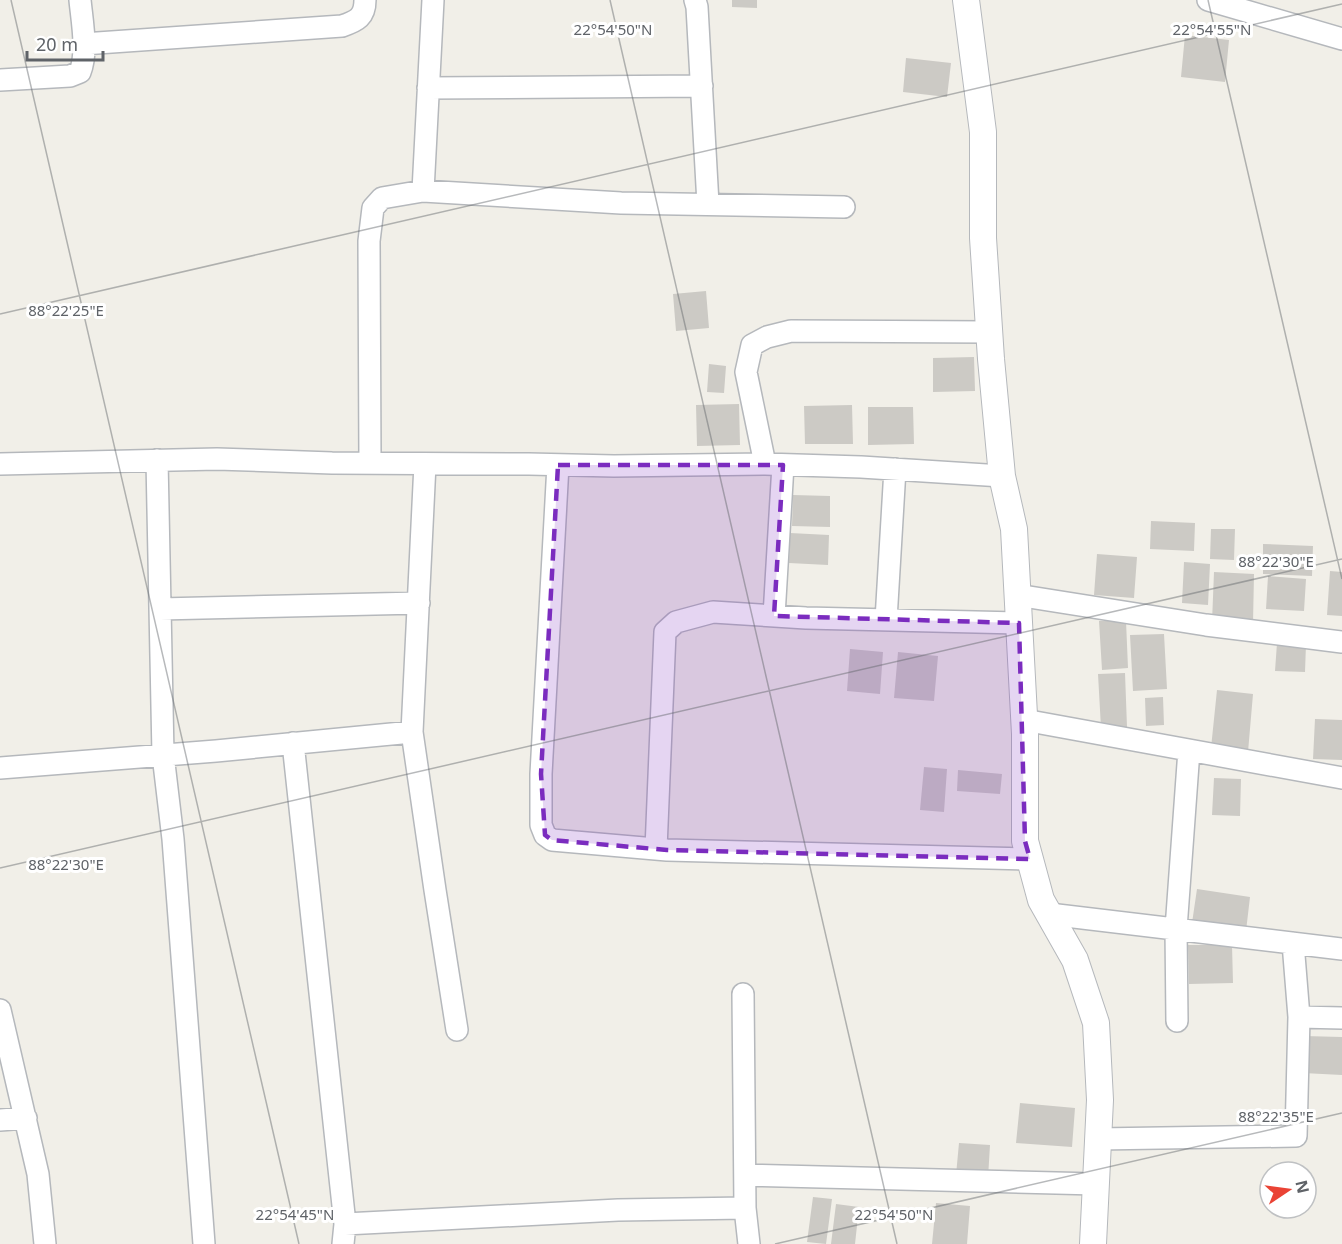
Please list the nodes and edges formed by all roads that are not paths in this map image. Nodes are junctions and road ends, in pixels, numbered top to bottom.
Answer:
1 (80, 0) edge
2 (365, 0) edge
3 (433, 0) edge
4 (695, 0) edge
5 (966, 0) edge
6 (1208, 0) edge
7 (1342, 39) edge
8 (83, 44) junction
9 (0, 80) edge
10 (702, 86) junction
11 (428, 88) junction
12 (423, 190) junction
13 (708, 204) junction
14 (844, 207) dead end
15 (990, 332) junction
16 (157, 460) junction
17 (370, 463) junction
18 (0, 464) edge
19 (425, 464) junction
20 (558, 465) junction
21 (774, 465) junction
22 (895, 469) junction
23 (1002, 476) junction
24 (1017, 595) junction
25 (419, 603) junction
26 (160, 609) junction
27 (774, 616) junction
28 (886, 620) junction
29 (1019, 623) junction
30 (1342, 642) edge
31 (1024, 720) junction
32 (412, 732) junction
33 (293, 743) junction
34 (1189, 750) junction
35 (162, 755) junction
36 (0, 768) edge
37 (1342, 778) edge
38 (656, 849) junction
39 (1030, 860) junction
40 (1049, 914) junction
41 (1176, 929) junction
42 (1293, 943) junction
43 (1342, 949) edge
44 (743, 994) dead end
45 (0, 1010) edge
46 (1299, 1017) junction
47 (1342, 1018) edge
48 (1177, 1021) dead end
49 (457, 1030) dead end
50 (26, 1118) junction
51 (0, 1120) edge
52 (1098, 1139) junction
53 (745, 1175) junction
54 (1096, 1184) junction
55 (745, 1208) junction
56 (344, 1234) edge
57 (45, 1244) edge
58 (204, 1244) edge
59 (749, 1244) edge
60 (1093, 1244) edge

1 - 8 street
2 - 8 street
3 - 11 street
4 - 10 street
5 - 15 street
6 - 7 street
8 - 9 street
10 - 11 street
10 - 13 street
11 - 12 street
12 - 13 street
12 - 17 street
13 - 14 street
15 - 21 street
15 - 23 street
16 - 17 street
16 - 18 street
16 - 26 street
17 - 19 street
19 - 20 street
19 - 25 street
20 - 21 street
20 - 38 street
21 - 22 street
21 - 27 street
22 - 23 street
22 - 28 street
23 - 24 street
24 - 29 street
24 - 30 street
25 - 26 street
25 - 32 street
26 - 35 street
27 - 28 street
27 - 38 street
28 - 29 street
29 - 31 street
31 - 34 street
31 - 39 street
32 - 33 street
32 - 49 street
33 - 35 street
33 - 56 street
34 - 37 street
34 - 41 street
35 - 36 street
35 - 58 street
38 - 39 street
39 - 40 street
40 - 41 street
40 - 52 street
41 - 42 street
41 - 48 street
42 - 43 street
42 - 46 street
44 - 53 street
45 - 50 street
46 - 47 street
46 - 52 street
50 - 51 street
50 - 57 street
52 - 54 street
53 - 54 street
53 - 55 street
54 - 60 street
55 - 56 street
55 - 59 street

